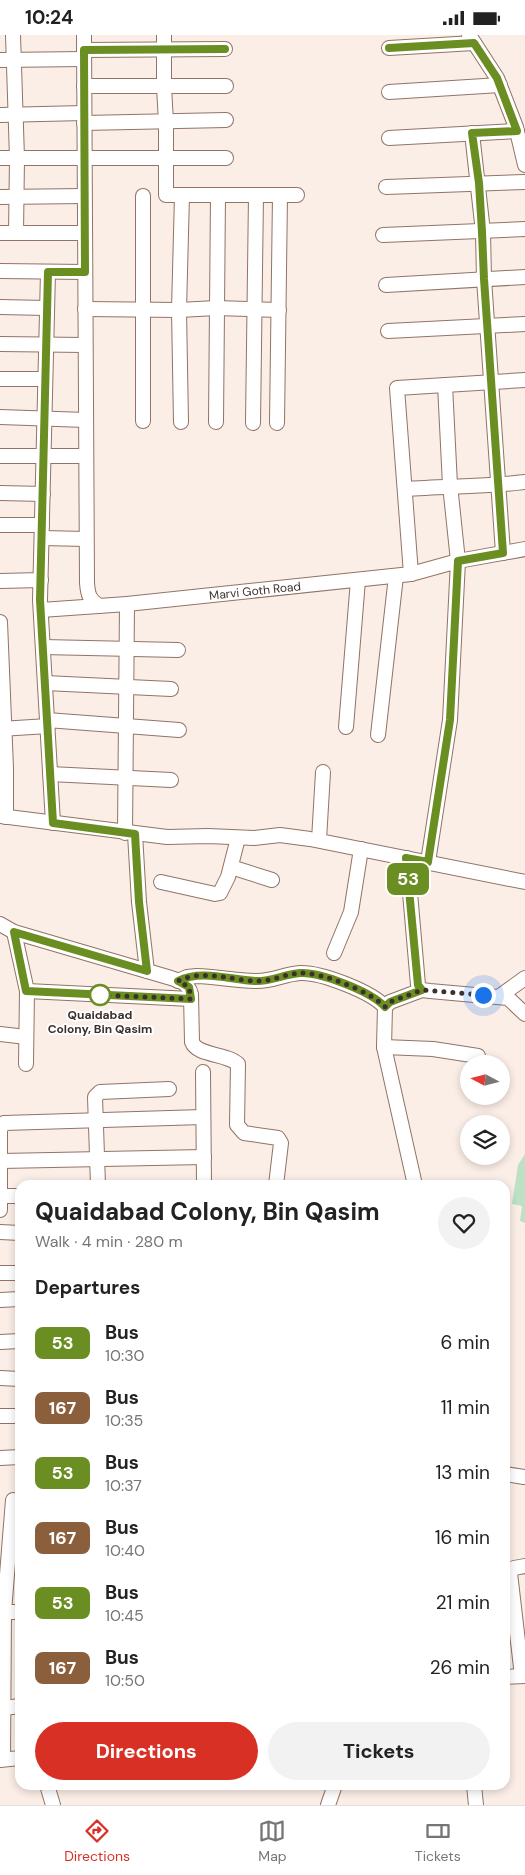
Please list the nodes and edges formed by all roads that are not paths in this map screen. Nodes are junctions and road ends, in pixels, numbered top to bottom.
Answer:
1 (13, 35) edge
2 (84, 35) edge
3 (164, 35) edge
4 (472, 39) edge
5 (389, 48) dead end
6 (225, 49) dead end
7 (164, 50) junction
8 (84, 54) junction
9 (7, 60) edge
10 (500, 85) junction
11 (84, 86) junction
12 (226, 86) dead end
13 (164, 87) junction
14 (390, 91) dead end
15 (0, 115) edge
16 (16, 115) junction
17 (84, 118) junction
18 (226, 120) dead end
19 (166, 122) junction
20 (517, 131) junction
21 (472, 133) junction
22 (389, 138) dead end
23 (0, 158) edge
24 (17, 158) junction
25 (84, 158) junction
26 (166, 158) junction
27 (226, 158) dead end
28 (525, 165) edge
29 (525, 182) edge
30 (479, 183) junction
31 (386, 187) dead end
32 (182, 195) junction
33 (218, 195) junction
34 (256, 195) junction
35 (280, 195) junction
36 (297, 195) dead end
37 (84, 196) junction
38 (143, 196) dead end
39 (0, 197) edge
40 (18, 197) junction
41 (525, 229) edge
42 (482, 232) junction
43 (0, 233) edge
44 (16, 233) junction
45 (84, 233) junction
46 (383, 235) dead end
47 (0, 271) edge
48 (48, 272) junction
49 (85, 272) junction
50 (525, 277) edge
51 (484, 279) junction
52 (386, 285) dead end
53 (0, 307) edge
54 (47, 308) junction
55 (216, 308) junction
56 (85, 309) junction
57 (143, 309) junction
58 (254, 309) junction
59 (179, 310) junction
60 (279, 310) junction
61 (525, 325) edge
62 (487, 327) junction
63 (388, 331) dead end
64 (0, 344) edge
65 (46, 345) junction
66 (85, 345) junction
67 (0, 379) edge
68 (45, 379) junction
69 (525, 380) edge
70 (492, 382) junction
71 (445, 385) junction
72 (0, 417) edge
73 (44, 418) junction
74 (86, 419) junction
75 (143, 421) dead end
76 (181, 422) dead end
77 (216, 422) dead end
78 (253, 423) dead end
79 (277, 423) dead end
80 (0, 456) edge
81 (44, 456) junction
82 (86, 456) junction
83 (525, 482) edge
84 (450, 485) junction
85 (498, 485) junction
86 (405, 489) junction
87 (0, 493) edge
88 (43, 494) junction
89 (0, 525) edge
90 (42, 532) junction
91 (86, 539) junction
92 (525, 549) edge
93 (503, 553) junction
94 (458, 561) junction
95 (412, 575) junction
96 (396, 576) junction
97 (41, 580) junction
98 (358, 580) junction
99 (0, 581) edge
100 (127, 604) junction
101 (99, 606) junction
102 (41, 610) junction
103 (0, 624) edge
104 (43, 647) junction
105 (126, 649) junction
106 (178, 650) dead end
107 (1, 657) edge
108 (45, 683) junction
109 (127, 686) junction
110 (171, 689) dead end
111 (47, 723) junction
112 (127, 727) junction
113 (346, 727) dead end
114 (2, 729) edge
115 (179, 730) dead end
116 (378, 735) dead end
117 (3, 767) edge
118 (324, 772) dead end
119 (50, 774) junction
120 (124, 778) junction
121 (170, 780) dead end
122 (3, 817) edge
123 (53, 823) junction
124 (130, 833) junction
125 (238, 838) junction
126 (319, 841) junction
127 (361, 849) junction
128 (406, 858) junction
129 (428, 862) junction
130 (231, 867) junction
131 (272, 880) dead end
132 (161, 882) dead end
133 (525, 882) edge
134 (0, 924) edge
135 (14, 932) junction
136 (334, 953) dead end
137 (147, 971) junction
138 (525, 978) edge
139 (178, 981) junction
140 (422, 990) junction
141 (26, 991) junction
142 (500, 996) junction
143 (191, 999) junction
144 (385, 1007) junction
145 (525, 1013) edge
146 (0, 1034) edge
147 (26, 1037) junction
148 (384, 1047) junction
149 (472, 1055) edge
150 (26, 1064) dead end
151 (203, 1072) dead end
152 (169, 1089) dead end
153 (203, 1117) junction
154 (96, 1119) junction
155 (204, 1157) junction
156 (98, 1159) junction
157 (1, 1161) edge
158 (98, 1180) edge
159 (204, 1180) edge
160 (277, 1180) edge
161 (414, 1180) edge
162 (1, 1196) edge
163 (15, 1196) edge
164 (0, 1210) edge
165 (0, 1232) edge
166 (15, 1233) edge
167 (0, 1273) edge
168 (15, 1273) edge
169 (15, 1299) edge
170 (0, 1300) edge
171 (15, 1341) edge
172 (0, 1342) edge
173 (0, 1378) edge
174 (15, 1379) edge
175 (0, 1416) edge
176 (15, 1416) edge
177 (15, 1457) edge
178 (0, 1458) edge
179 (510, 1475) edge
180 (524, 1477) dead end
181 (11, 1501) edge
182 (14, 1556) edge
183 (525, 1567) edge
184 (510, 1573) edge
185 (510, 1590) edge
186 (2, 1612) edge
187 (15, 1612) edge
188 (520, 1621) edge
189 (523, 1676) edge
190 (510, 1677) edge
191 (15, 1707) edge
192 (4, 1708) junction
193 (15, 1758) edge
194 (2, 1759) edge
195 (48, 1790) edge
196 (333, 1790) edge
197 (474, 1790) edge
198 (53, 1805) edge
199 (328, 1805) edge
200 (476, 1805) edge

1 - 9 street
2 - 8 street
3 - 7 street
4 - 5 street
4 - 10 street
6 - 7 street
7 - 8 street
7 - 13 street
8 - 9 street
8 - 11 street
9 - 16 street
10 - 14 street
10 - 20 street
11 - 13 street
11 - 17 street
12 - 13 street
13 - 19 street
15 - 16 street
16 - 17 street
16 - 24 street
17 - 19 street
17 - 25 street
18 - 19 street
19 - 26 street
20 - 21 street
20 - 28 street
21 - 22 street
21 - 30 street
23 - 24 street
24 - 25 street
24 - 40 street
25 - 26 street
25 - 37 street
26 - 27 street
26 - 32 street
29 - 30 street
30 - 31 street
30 - 42 street
32 - 33 street
32 - 59 street
33 - 34 street
33 - 55 street
34 - 35 street
34 - 58 street
35 - 36 street
35 - 60 street
37 - 40 street
37 - 45 street
38 - 57 street
39 - 40 street
40 - 44 street
41 - 42 street
42 - 46 street
42 - 51 street
43 - 44 street
44 - 45 street
45 - 49 street
47 - 48 street
48 - 49 street
48 - 54 street
49 - 56 street
50 - 51 street
51 - 52 street
51 - 62 street
53 - 54 street
54 - 65 street
55 - 58 street
55 - 59 street
55 - 77 street
56 - 57 street
56 - 66 street
57 - 59 street
57 - 75 street
58 - 60 street
58 - 78 street
59 - 76 street
60 - 79 street
61 - 62 street
62 - 63 street
62 - 70 street
64 - 65 street
65 - 66 street
65 - 68 street
66 - 74 street
67 - 68 street
68 - 73 street
69 - 70 street
70 - 71 street
70 - 85 street
71 - 84 street
71 - 86 street
72 - 73 street
73 - 74 street
73 - 81 street
74 - 82 street
80 - 81 street
81 - 82 street
81 - 88 street
82 - 91 street
83 - 85 street
84 - 85 street
84 - 86 street
84 - 94 street
85 - 93 street
86 - 95 street
87 - 88 street
88 - 90 street
89 - 90 street
90 - 91 street
90 - 97 street
91 - 101 street
92 - 93 street, Marvi Goth Road
93 - 94 street, Marvi Goth Road
94 - 95 street, Marvi Goth Road
94 - 129 street
95 - 96 street, Marvi Goth Road
96 - 98 street, Marvi Goth Road
96 - 116 street
97 - 99 street
97 - 102 street
98 - 100 street, Marvi Goth Road
98 - 113 street
100 - 101 street, Marvi Goth Road
100 - 105 street
101 - 102 street, Marvi Goth Road
102 - 104 street
103 - 107 street
104 - 105 street
104 - 108 street
105 - 106 street
105 - 109 street
107 - 114 street
108 - 109 street
108 - 111 street
109 - 110 street
109 - 112 street
111 - 112 street
111 - 114 street
111 - 119 street
112 - 115 street
112 - 120 street
114 - 117 street
117 - 122 street
118 - 126 street
119 - 120 street
119 - 123 street
120 - 121 street
120 - 124 street
122 - 123 street
123 - 124 street
124 - 125 street
124 - 137 street
125 - 126 street
125 - 130 street
126 - 127 street
127 - 128 street
127 - 136 street
128 - 129 street
128 - 140 street
129 - 133 street
130 - 131 street
130 - 132 street
134 - 135 street
135 - 137 street
135 - 141 street
137 - 139 street
138 - 142 street
139 - 143 street
139 - 144 street
140 - 142 street
140 - 144 street
141 - 143 street
141 - 147 street
142 - 145 street
143 - 160 street
144 - 148 street
146 - 147 street
147 - 150 street
148 - 149 street
148 - 161 street
151 - 153 street
152 - 154 street
153 - 154 street
153 - 155 street
154 - 156 street
154 - 157 street
155 - 156 street
155 - 159 street
156 - 157 street
156 - 158 street
157 - 162 street
162 - 163 street
162 - 164 street
165 - 166 street
167 - 168 street
169 - 170 street
171 - 172 street
173 - 174 street
175 - 176 street
177 - 178 street
179 - 180 street
181 - 182 street
182 - 186 street
183 - 184 street
185 - 188 street
186 - 187 street
186 - 192 street
188 - 189 street
189 - 190 street
191 - 192 street
192 - 194 street
193 - 194 street
195 - 198 street
196 - 199 street
197 - 200 street

